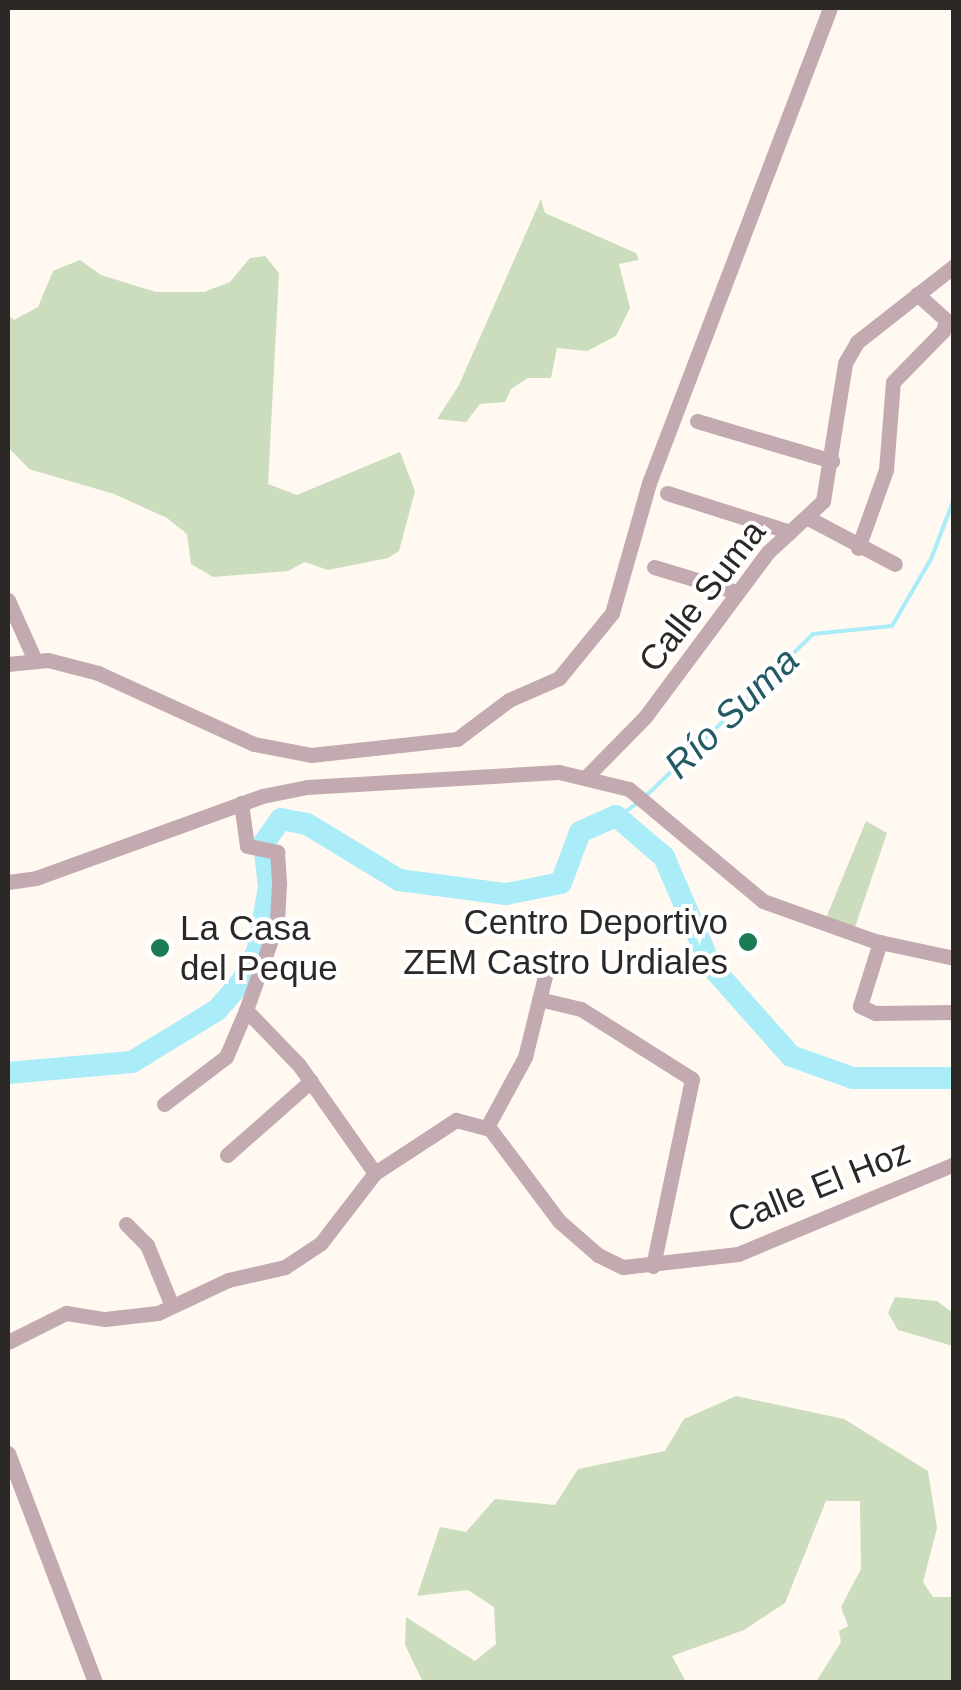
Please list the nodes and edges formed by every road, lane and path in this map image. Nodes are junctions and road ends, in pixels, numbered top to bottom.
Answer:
1 (830, 8) edge
2 (954, 266) edge
3 (917, 294) junction
4 (697, 421) dead end
5 (832, 461) junction
6 (667, 493) dead end
7 (810, 518) junction
8 (790, 532) junction
9 (858, 548) junction
10 (895, 564) dead end
11 (654, 566) dead end
12 (737, 592) junction
13 (8, 600) edge
14 (34, 658) junction
15 (8, 664) edge
16 (588, 775) junction
17 (241, 804) junction
18 (8, 882) edge
19 (880, 942) junction
20 (954, 958) edge
21 (550, 960) dead end
22 (539, 999) junction
23 (246, 1010) junction
24 (954, 1012) edge
25 (311, 1082) junction
26 (164, 1104) dead end
27 (487, 1128) junction
28 (227, 1155) dead end
29 (954, 1164) edge
30 (376, 1173) junction
31 (126, 1224) dead end
32 (652, 1266) junction
33 (172, 1306) junction
34 (8, 1342) edge
35 (8, 1453) edge
36 (95, 1682) edge

1 - 14 street
2 - 3 street, Calle Suma
3 - 5 street, Calle Suma
3 - 9 street
4 - 5 street
5 - 7 street, Calle Suma
6 - 8 street
7 - 8 street, Calle Suma
7 - 9 street
8 - 12 street, Calle Suma
9 - 10 street
11 - 12 street
12 - 16 street, Calle Suma
13 - 14 street
14 - 15 street
16 - 17 street
16 - 19 street
17 - 18 street
17 - 23 street
19 - 20 street
19 - 24 street
21 - 22 street
22 - 27 street
22 - 32 street
23 - 25 street
23 - 26 street
25 - 28 street
25 - 30 street
27 - 30 street
27 - 32 street, Calle El Hoz
29 - 32 street, Calle El Hoz
30 - 33 street
31 - 33 street
33 - 34 street
35 - 36 street

